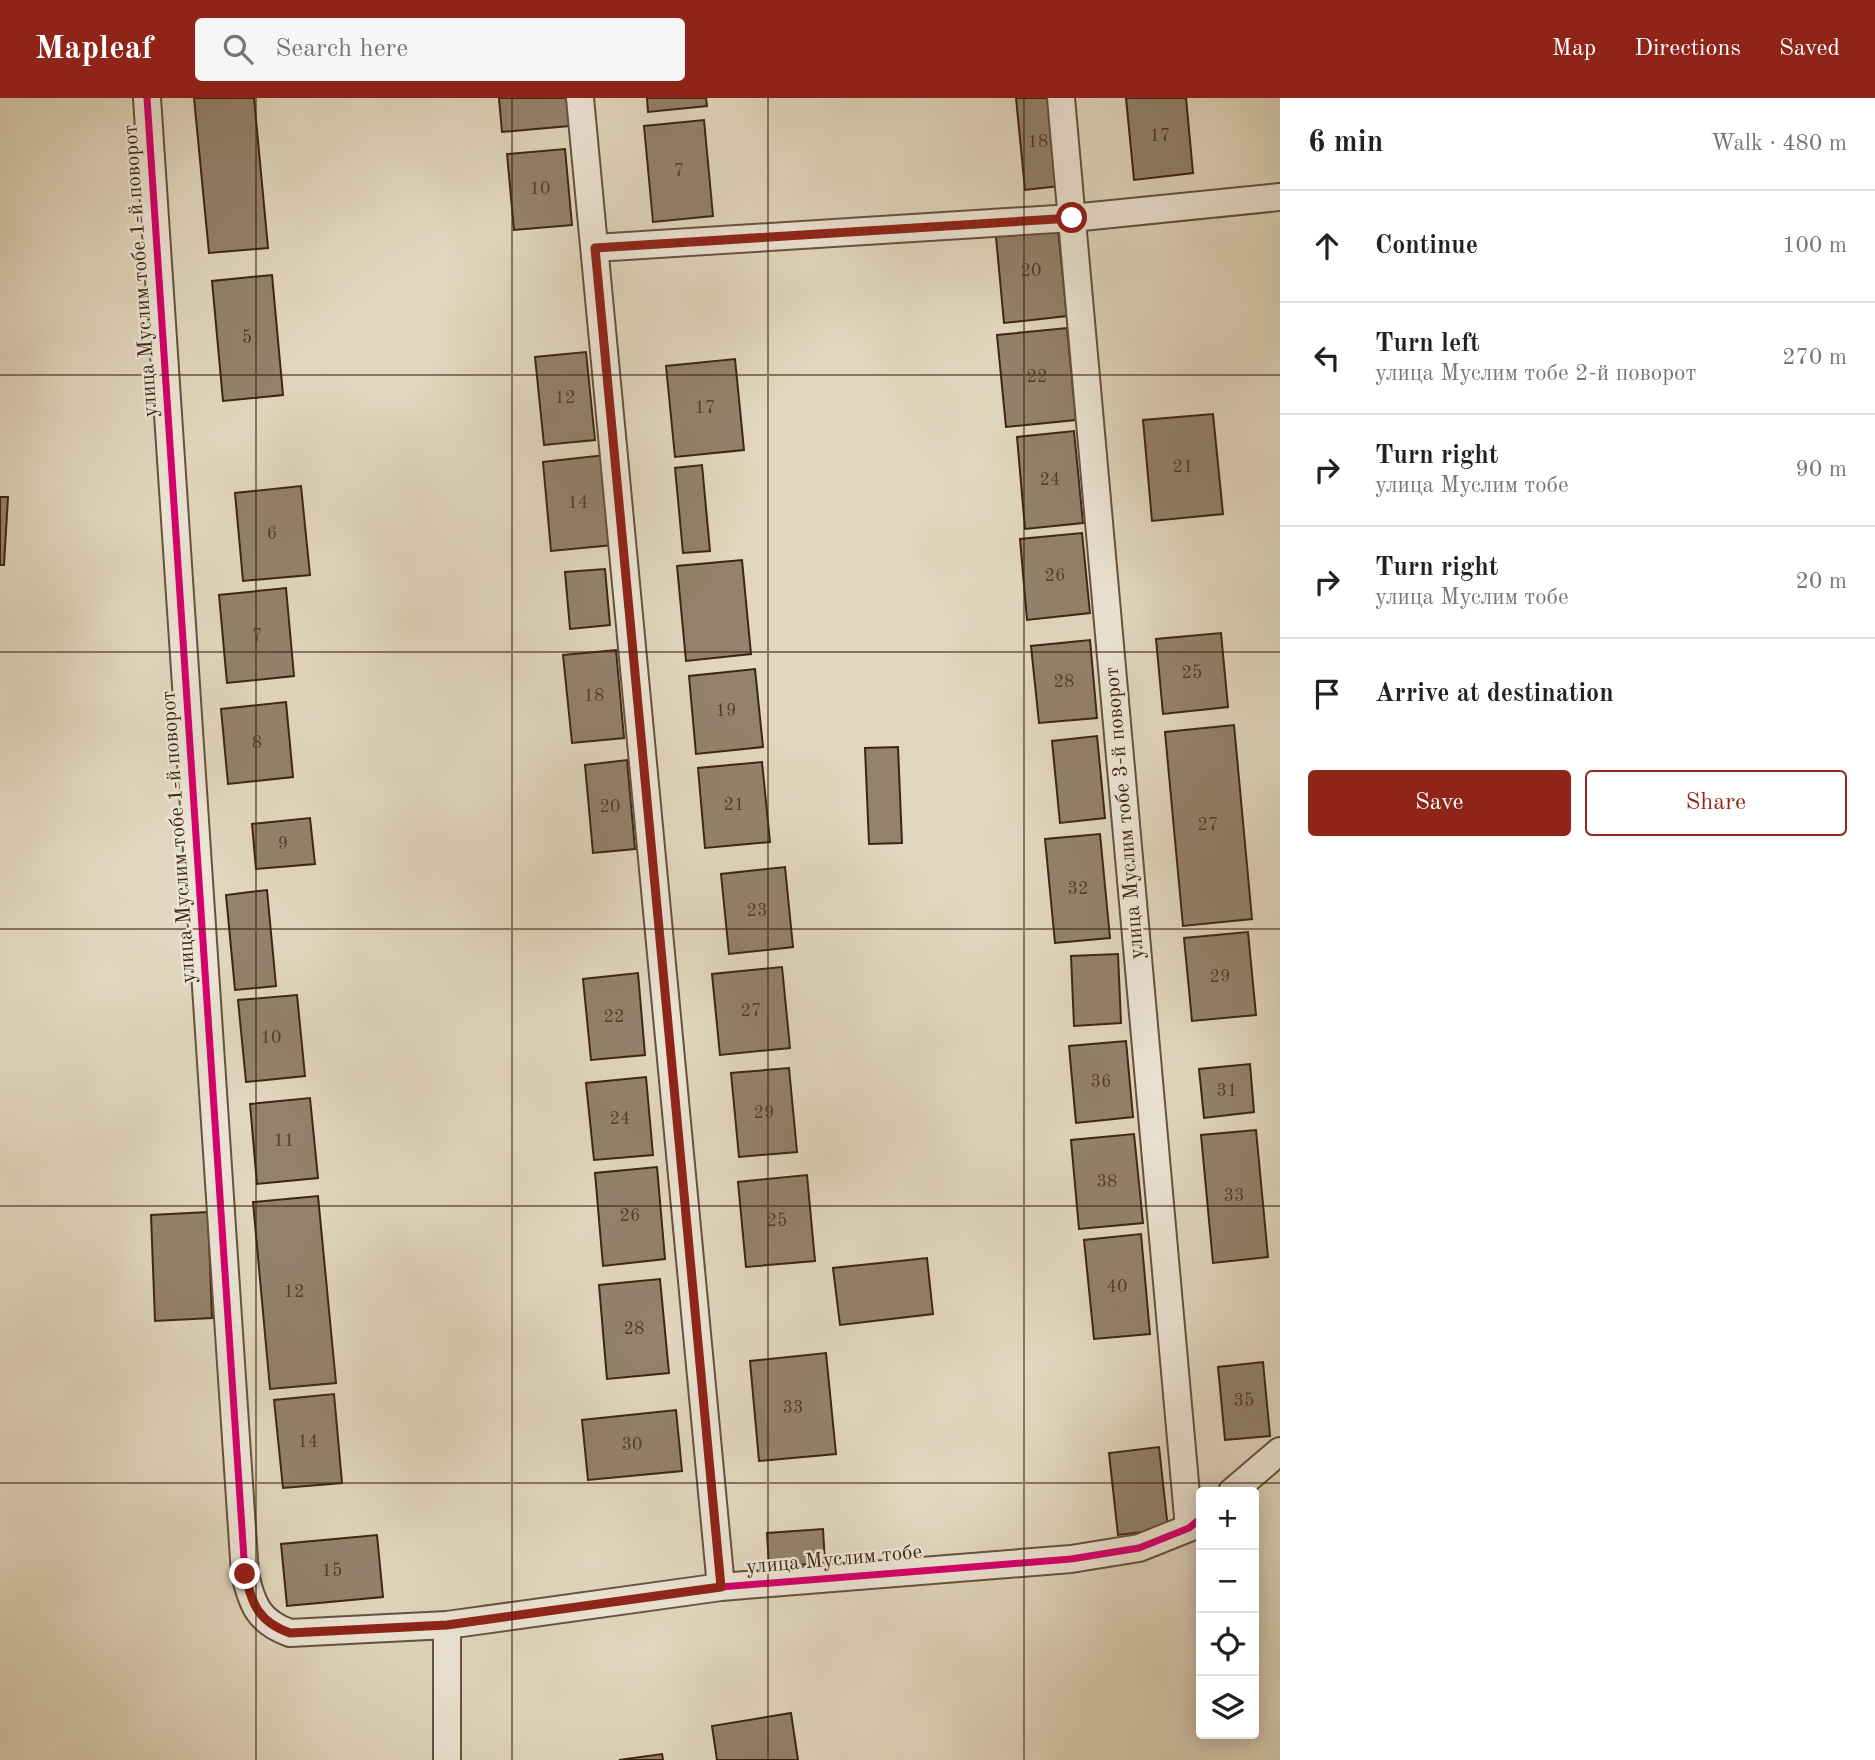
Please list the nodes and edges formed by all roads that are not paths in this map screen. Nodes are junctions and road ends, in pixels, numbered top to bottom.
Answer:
1 (147, 98) edge
2 (580, 98) edge
3 (1061, 98) edge
4 (1280, 197) edge
5 (1072, 218) junction
6 (595, 248) junction
7 (1280, 1451) edge
8 (1238, 1487) edge
9 (1195, 1523) edge
10 (245, 1574) joint
11 (721, 1587) junction
12 (447, 1625) junction
13 (447, 1760) edge

1 - 10 street, улица Муслим тобе 1-й поворот
2 - 6 street
3 - 5 street, улица Муслим тобе 3-й поворот
4 - 5 street
5 - 6 street
5 - 9 street, улица Муслим тобе 3-й поворот
6 - 11 street
7 - 8 street
9 - 11 street, улица Муслим тобе
10 - 12 street, улица Муслим тобе
11 - 12 street, улица Муслим тобе
12 - 13 street

